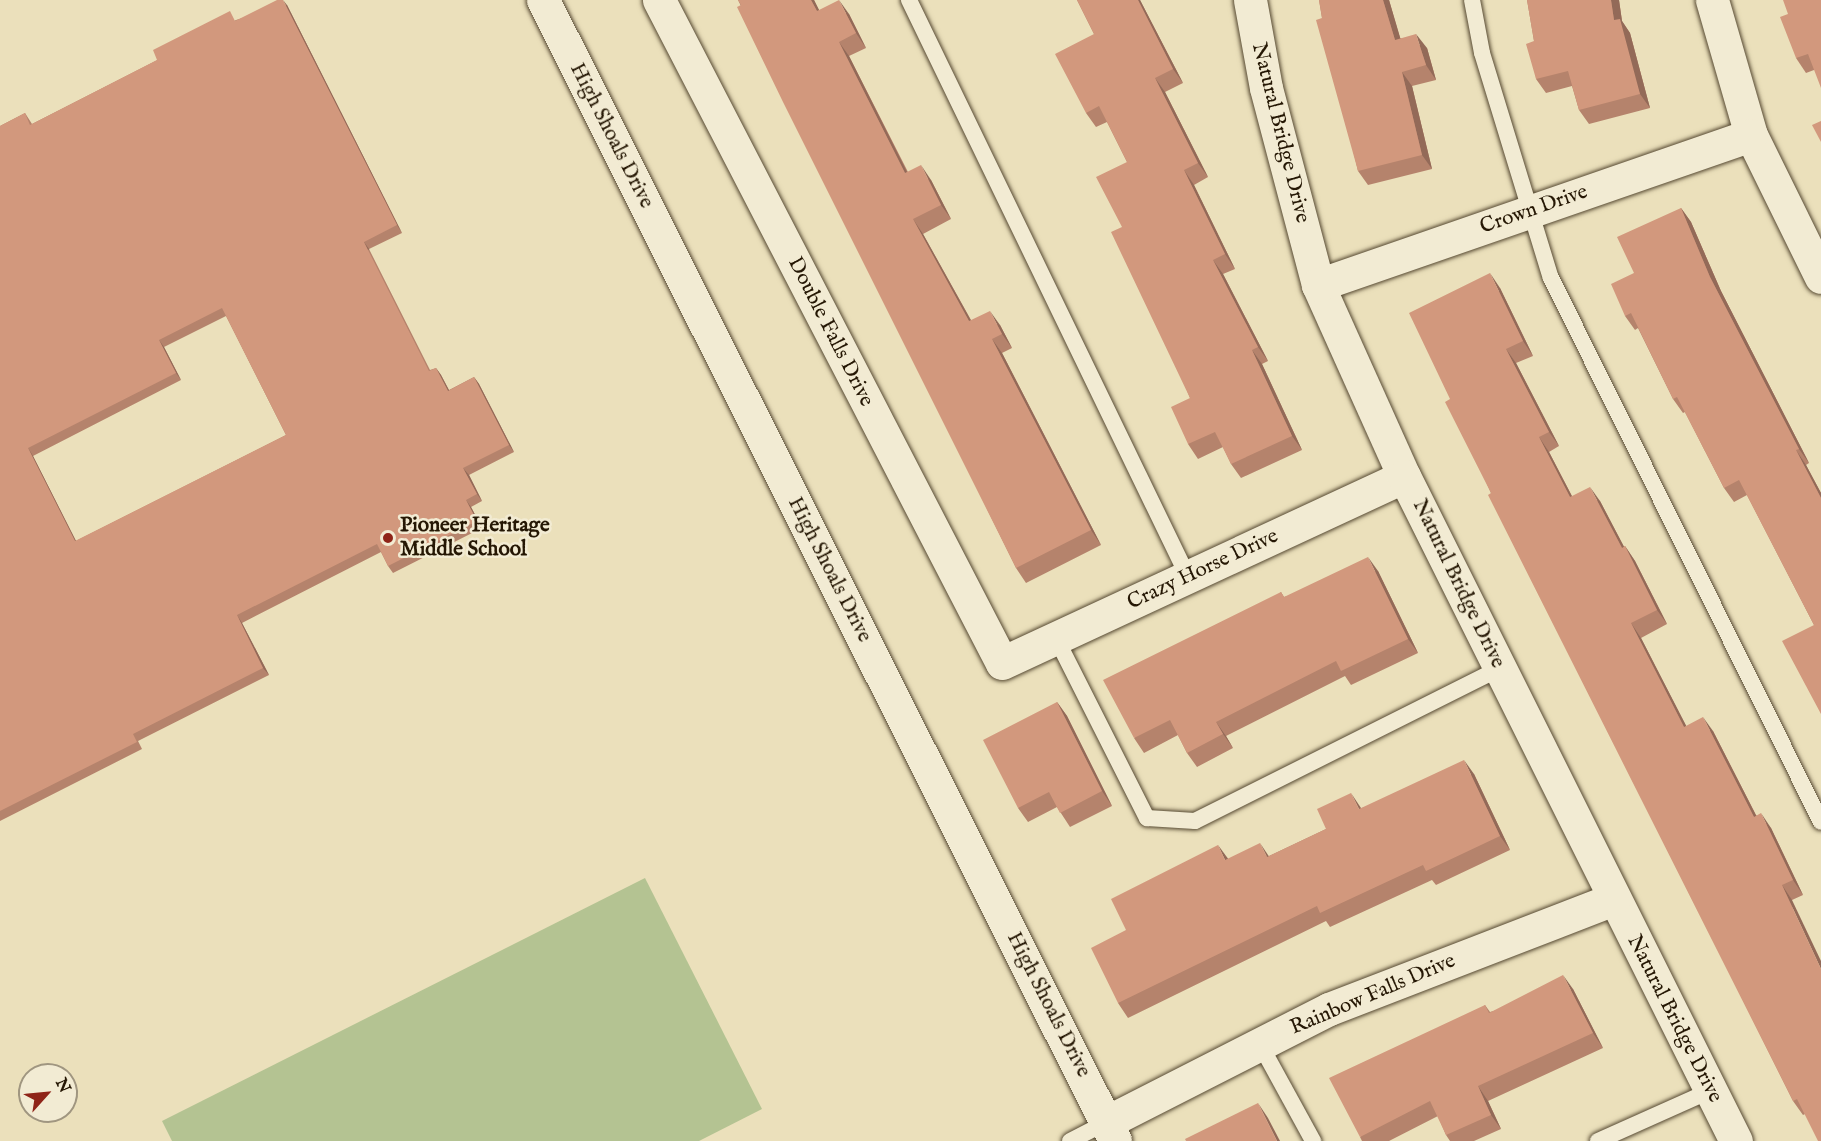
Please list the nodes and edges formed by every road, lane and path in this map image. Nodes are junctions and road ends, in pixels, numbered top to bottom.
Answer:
1 (543, 0) edge
2 (659, 0) edge
3 (910, 0) edge
4 (1250, 0) edge
5 (1472, 0) edge
6 (1712, 0) edge
7 (1751, 135) junction
8 (1527, 212) junction
9 (1821, 277) edge
10 (1318, 285) junction
11 (1404, 476) junction
12 (1188, 577) junction
13 (1056, 638) junction
14 (1002, 663) joint
15 (1500, 668) junction
16 (1821, 822) edge
17 (1614, 899) junction
18 (1260, 1044) junction
19 (1710, 1091) junction
20 (1111, 1132) edge
21 (1070, 1141) edge
22 (1313, 1141) edge
23 (1598, 1141) edge
24 (1736, 1141) edge

1 - 20 street, High Shoals Drive
2 - 14 street, Double Falls Drive
3 - 12 lane
4 - 10 street, Natural Bridge Drive
5 - 8 lane
6 - 7 street
7 - 8 street, Crown Drive
7 - 9 street
8 - 10 street, Crown Drive
8 - 16 lane
10 - 11 street, Natural Bridge Drive
11 - 12 street, Crazy Horse Drive
11 - 15 street, Natural Bridge Drive
12 - 13 street, Crazy Horse Drive
13 - 14 street, Crazy Horse Drive
13 - 15 lane
15 - 17 street, Natural Bridge Drive
17 - 18 street, Rainbow Falls Drive
17 - 19 street, Natural Bridge Drive
18 - 20 street, Rainbow Falls Drive
18 - 22 lane
19 - 23 lane
19 - 24 street, Natural Bridge Drive
20 - 21 lane

